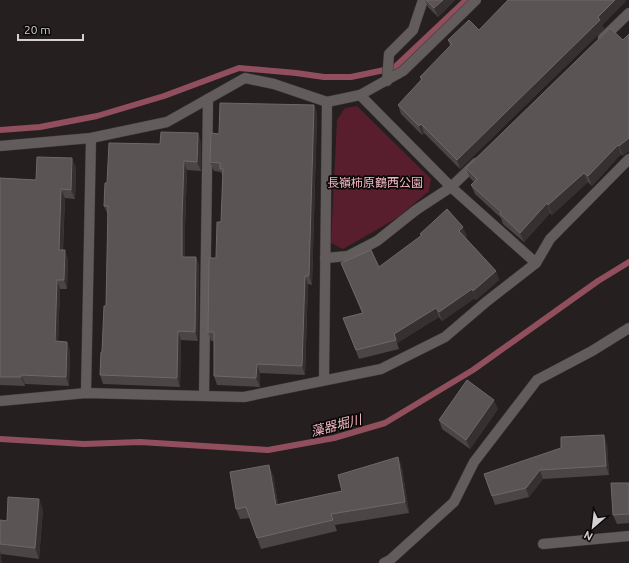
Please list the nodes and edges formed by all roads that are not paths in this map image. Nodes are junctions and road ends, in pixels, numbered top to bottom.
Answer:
1 (423, 0) edge
2 (476, 0) edge
3 (629, 13) edge
4 (596, 46) edge
5 (387, 81) junction
6 (360, 95) junction
7 (208, 99) junction
8 (327, 102) junction
9 (91, 138) junction
10 (0, 146) edge
11 (485, 154) edge
12 (629, 159) edge
13 (451, 187) junction
14 (325, 258) junction
15 (536, 263) junction
16 (629, 328) edge
17 (324, 380) junction
18 (86, 393) junction
19 (204, 396) junction
20 (0, 401) edge
21 (629, 536) edge
22 (543, 544) dead end
23 (384, 563) edge

1 - 5 street
2 - 5 street
3 - 4 street
5 - 6 street
6 - 8 street
6 - 13 street
7 - 8 street
7 - 9 street
7 - 19 street
8 - 14 street
9 - 10 street
9 - 18 street
11 - 13 street
12 - 15 street
13 - 14 street
13 - 15 street
14 - 17 street
15 - 17 street
16 - 23 street
17 - 19 street
18 - 19 street
18 - 20 street
21 - 22 street

